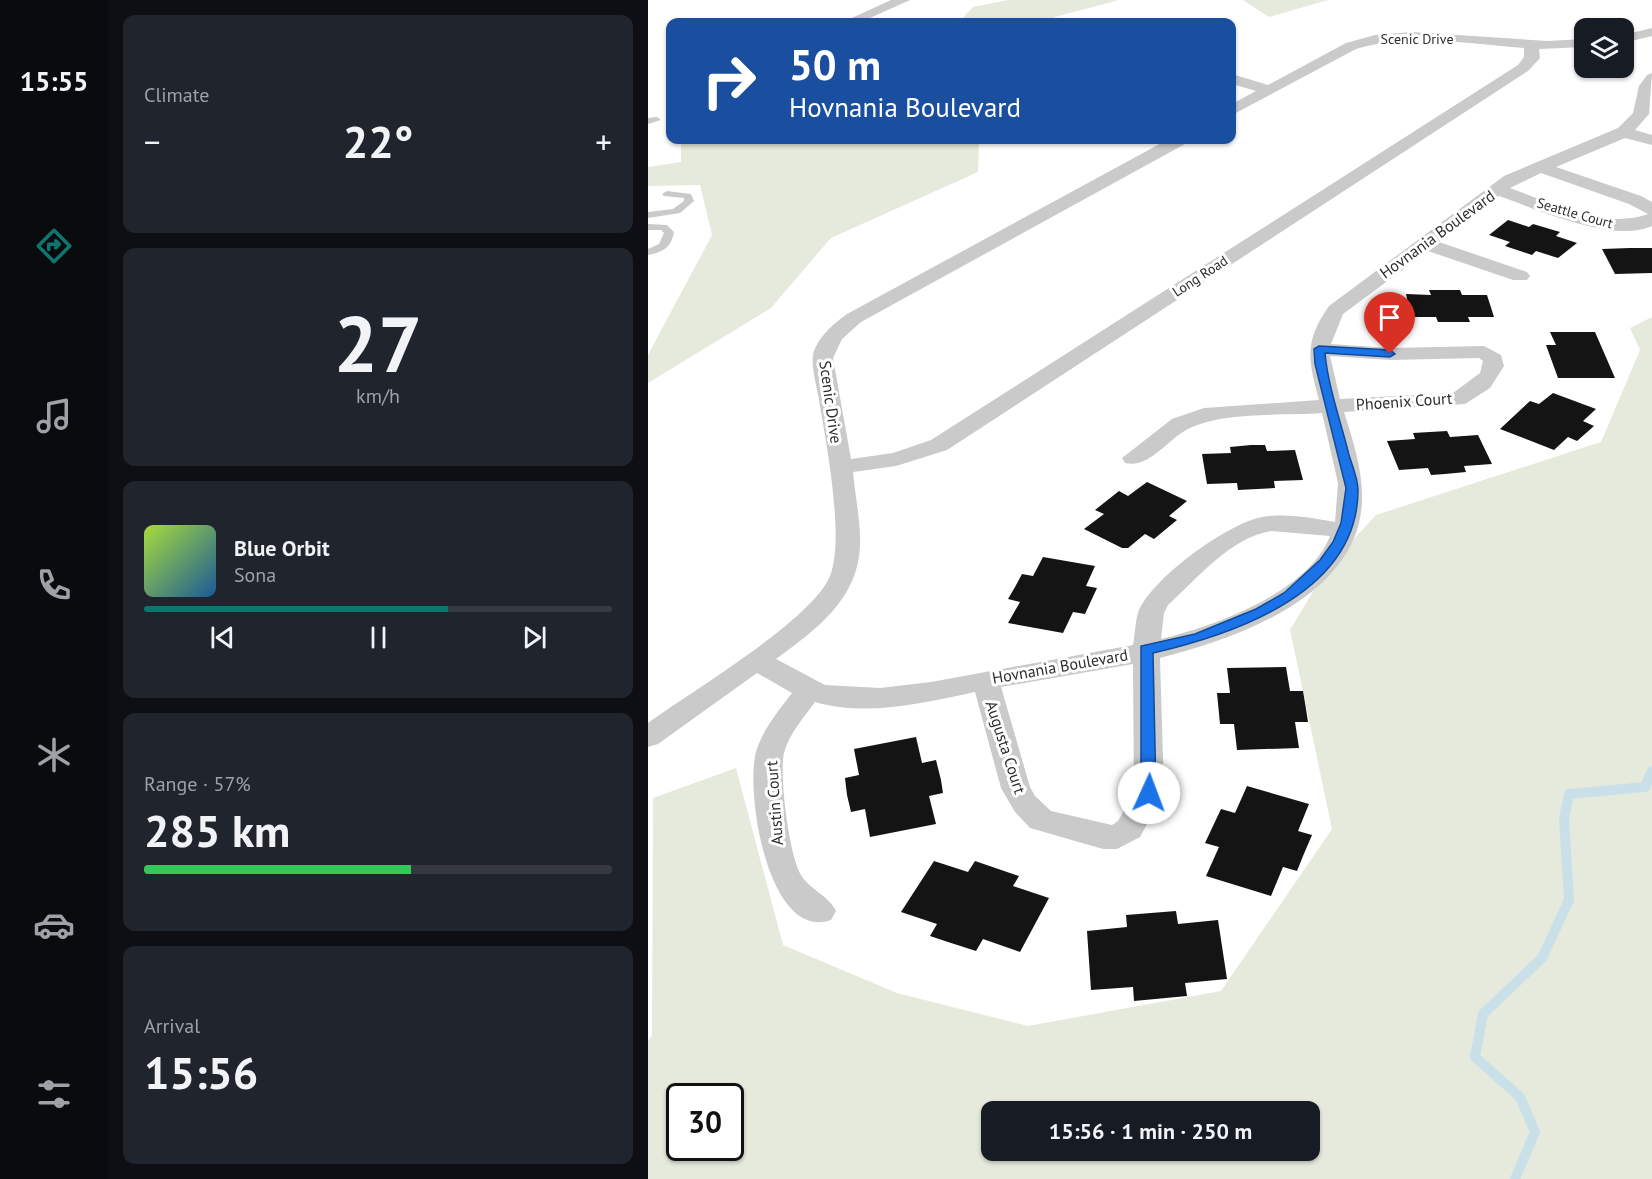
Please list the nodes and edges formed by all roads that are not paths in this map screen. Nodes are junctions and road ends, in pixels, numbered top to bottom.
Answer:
1 (903, 0) edge
2 (860, 18) edge
3 (1652, 32) edge
4 (1634, 36) edge
5 (1531, 44) junction
6 (1574, 44) edge
7 (1652, 78) edge
8 (1236, 80) edge
9 (1269, 90) junction
10 (1236, 108) edge
11 (1647, 111) edge
12 (1624, 132) junction
13 (1652, 140) edge
14 (1172, 144) edge
15 (1539, 167) junction
16 (1498, 190) junction
17 (667, 195) dead end
18 (1652, 210) edge
19 (648, 214) edge
20 (1652, 219) edge
21 (648, 226) edge
22 (1424, 243) junction
23 (648, 252) edge
24 (1520, 276) dead end
25 (1319, 349) junction
26 (1331, 407) junction
27 (1133, 458) dead end
28 (841, 467) junction
29 (1344, 531) junction
30 (1146, 650) junction
31 (758, 660) junction
32 (986, 680) junction
33 (809, 690) junction
34 (648, 737) edge
35 (820, 911) dead end

1 - 2 street
3 - 4 street
5 - 6 street, Scenic Drive
5 - 9 street, Scenic Drive
5 - 28 street, Long Road
7 - 11 street, Hovnania Boulevard
8 - 9 street
9 - 10 street, Scenic Drive
11 - 12 street, Hovnania Boulevard
12 - 13 street
12 - 15 street, Hovnania Boulevard
14 - 28 street, Scenic Drive
15 - 16 street, Hovnania Boulevard
15 - 18 street, Seattle Court
16 - 20 street, Seattle Court
16 - 22 street, Hovnania Boulevard
17 - 19 lane
21 - 23 lane
22 - 24 street
22 - 25 street, Hovnania Boulevard
25 - 26 street, Hovnania Boulevard
25 - 26 street, Phoenix Court
26 - 27 street
26 - 29 street, Hovnania Boulevard
28 - 31 street, Scenic Drive
29 - 30 street, Hovnania Boulevard
29 - 30 street, Augusta Court
30 - 32 street, Hovnania Boulevard
30 - 32 street, Augusta Court
31 - 33 street, Hovnania Boulevard
31 - 34 street, Scenic Drive
32 - 33 street, Hovnania Boulevard
33 - 35 street, Austin Court

